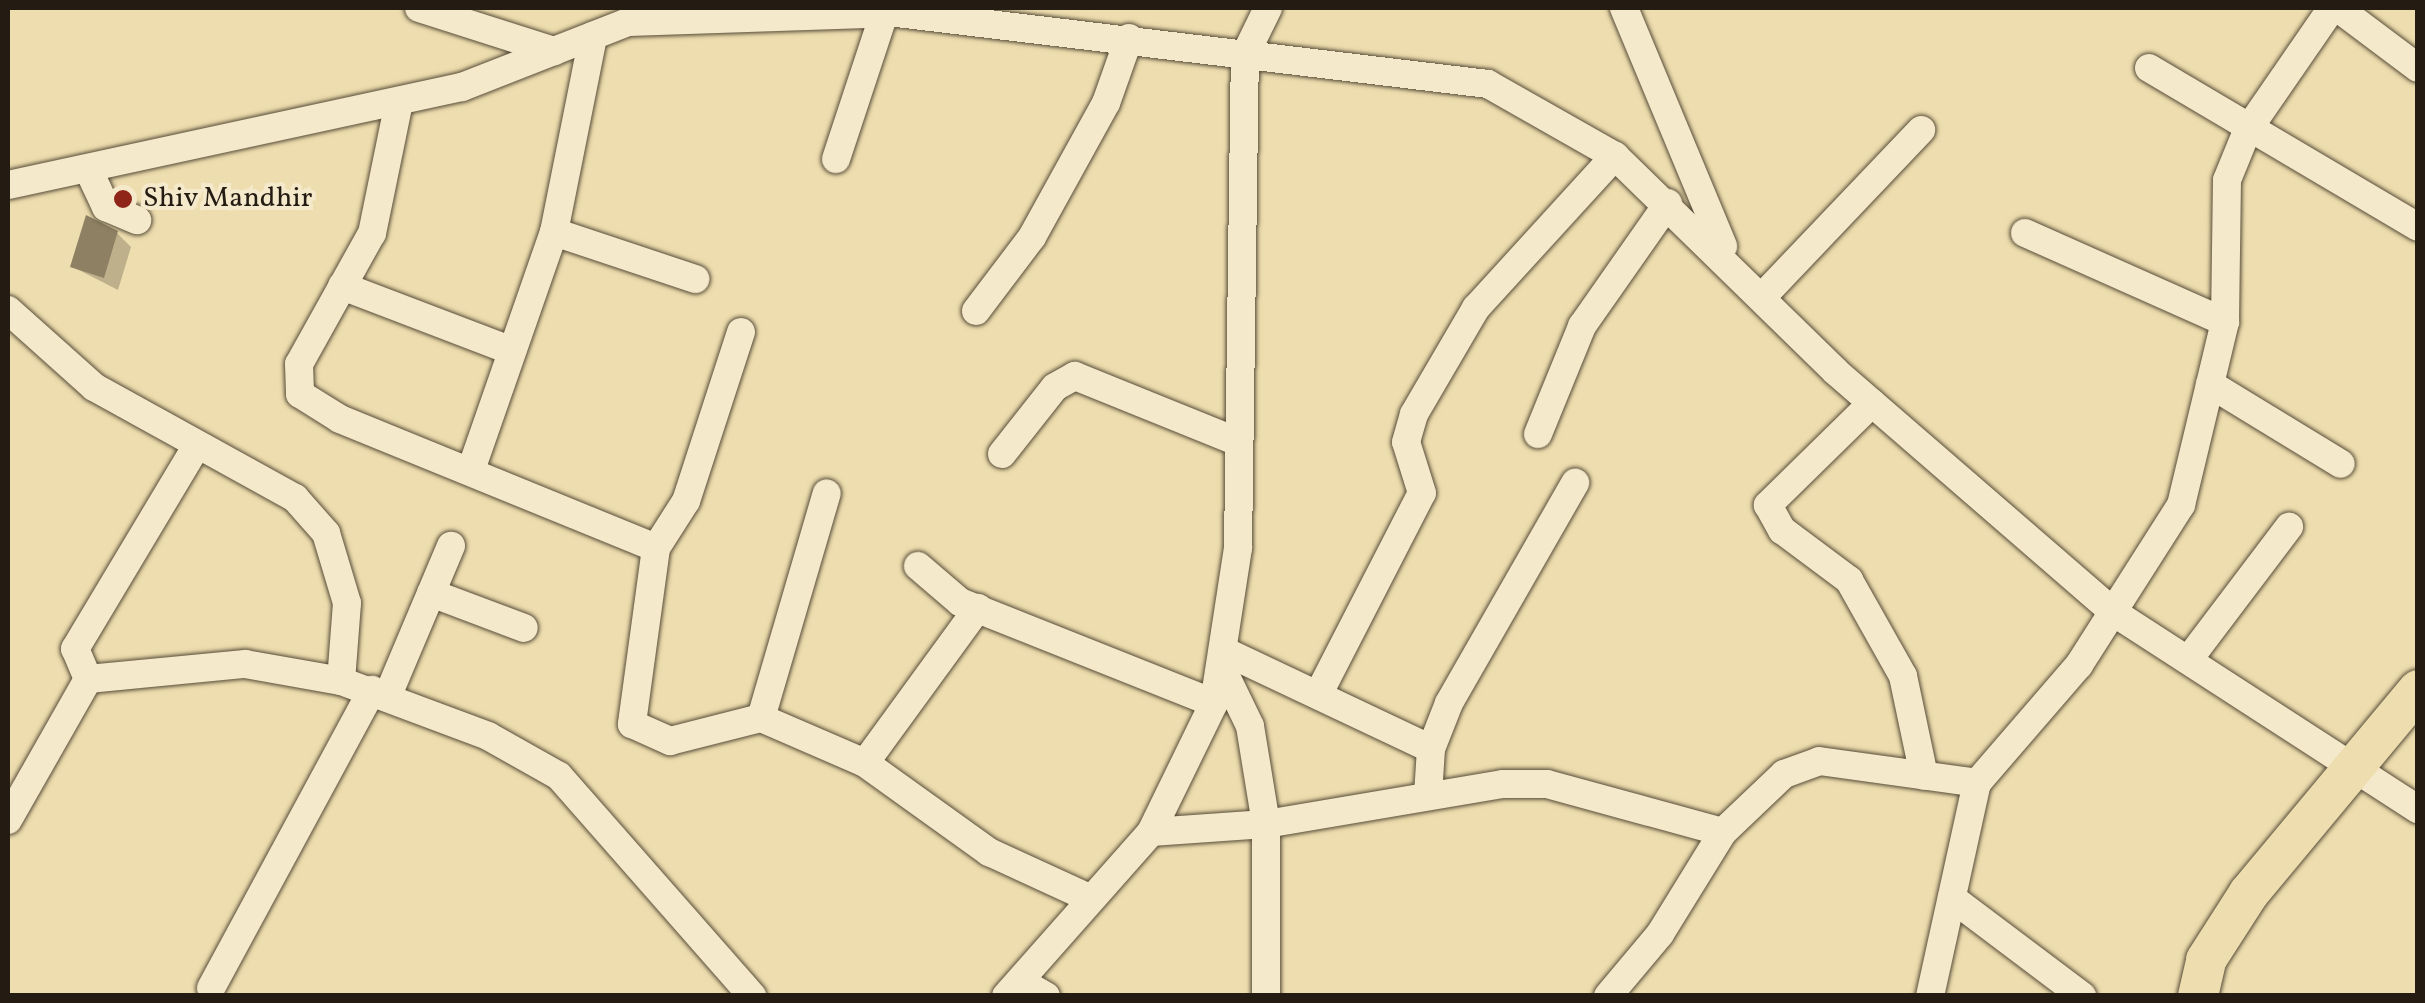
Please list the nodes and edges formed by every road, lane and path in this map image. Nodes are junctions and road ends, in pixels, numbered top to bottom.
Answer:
1 (419, 8) edge
2 (1268, 8) edge
3 (1624, 8) edge
4 (2335, 8) edge
5 (680, 14) edge
6 (884, 14) junction
7 (593, 36) junction
8 (1129, 38) junction
9 (554, 51) junction
10 (1247, 51) junction
11 (2150, 68) dead end
12 (2418, 68) edge
13 (399, 102) junction
14 (1921, 130) dead end
15 (2247, 131) junction
16 (1615, 156) junction
17 (836, 160) dead end
18 (90, 173) junction
19 (8, 185) edge
20 (1668, 203) junction
21 (137, 220) dead end
22 (2418, 226) edge
23 (554, 232) junction
24 (2025, 233) dead end
25 (1726, 255) junction
26 (695, 279) dead end
27 (342, 286) junction
28 (1764, 295) junction
29 (8, 310) edge
30 (976, 311) dead end
31 (2225, 322) junction
32 (741, 332) dead end
33 (512, 351) junction
34 (2210, 384) junction
35 (1872, 402) junction
36 (1538, 434) dead end
37 (1238, 442) junction
38 (196, 447) junction
39 (1002, 454) dead end
40 (2341, 464) dead end
41 (470, 470) junction
42 (1575, 483) dead end
43 (827, 493) dead end
44 (2289, 527) dead end
45 (451, 546) dead end
46 (656, 548) junction
47 (918, 566) dead end
48 (431, 593) junction
49 (978, 608) junction
50 (2113, 612) junction
51 (524, 628) dead end
52 (1223, 659) junction
53 (2189, 659) junction
54 (88, 678) junction
55 (341, 682) junction
56 (2418, 690) edge
57 (380, 693) junction
58 (1318, 695) junction
59 (1214, 703) junction
60 (761, 718) junction
61 (1431, 748) junction
62 (864, 762) junction
63 (2357, 762) junction
64 (1924, 776) junction
65 (1977, 784) junction
66 (1428, 795) junction
67 (2418, 810) edge
68 (8, 820) edge
69 (1266, 824) junction
70 (1151, 832) junction
71 (1723, 832) junction
72 (1089, 898) junction
73 (1952, 898) junction
74 (211, 988) dead end
75 (1013, 988) edge
76 (752, 996) edge
77 (1046, 996) edge
78 (1266, 996) edge
79 (1608, 996) edge
80 (1930, 996) edge
81 (2082, 996) edge
82 (2198, 996) edge

1 - 9 street
2 - 10 street
3 - 25 street
4 - 12 street
4 - 15 street
5 - 6 street
5 - 7 street
6 - 8 street
6 - 17 street
7 - 9 street
7 - 23 street
8 - 10 street
8 - 30 street
9 - 13 street
10 - 16 street
10 - 37 street
11 - 15 street
13 - 18 street
13 - 27 street
14 - 28 street
15 - 22 street
15 - 31 street
16 - 20 street
16 - 58 street
18 - 19 street
18 - 21 street
20 - 25 street
20 - 36 street
23 - 26 street
23 - 33 street
24 - 31 street
25 - 28 street
27 - 33 street
27 - 41 street
28 - 35 street
29 - 38 street
31 - 34 street
32 - 46 street
33 - 41 street
34 - 40 street
34 - 50 street
35 - 50 street
35 - 64 street
37 - 39 street
37 - 52 street
38 - 54 street
38 - 55 street
41 - 46 street
42 - 61 street
43 - 60 street
44 - 53 street
45 - 48 street
46 - 60 street
47 - 49 street
48 - 51 street
48 - 57 street
49 - 59 street
49 - 62 street
50 - 53 street
50 - 65 street
52 - 58 street
52 - 59 street
52 - 69 street
53 - 63 street
54 - 55 street
54 - 68 street
55 - 57 street
56 - 63 highway
57 - 74 street
57 - 76 street
58 - 61 street
59 - 70 street
60 - 62 street
61 - 66 street
62 - 72 street
63 - 67 street
63 - 82 highway
64 - 65 street
64 - 71 street
65 - 73 street
66 - 69 street
66 - 71 street
69 - 70 street
69 - 78 street
70 - 72 street
71 - 79 street
72 - 75 street
73 - 80 street
73 - 81 street
75 - 77 street

